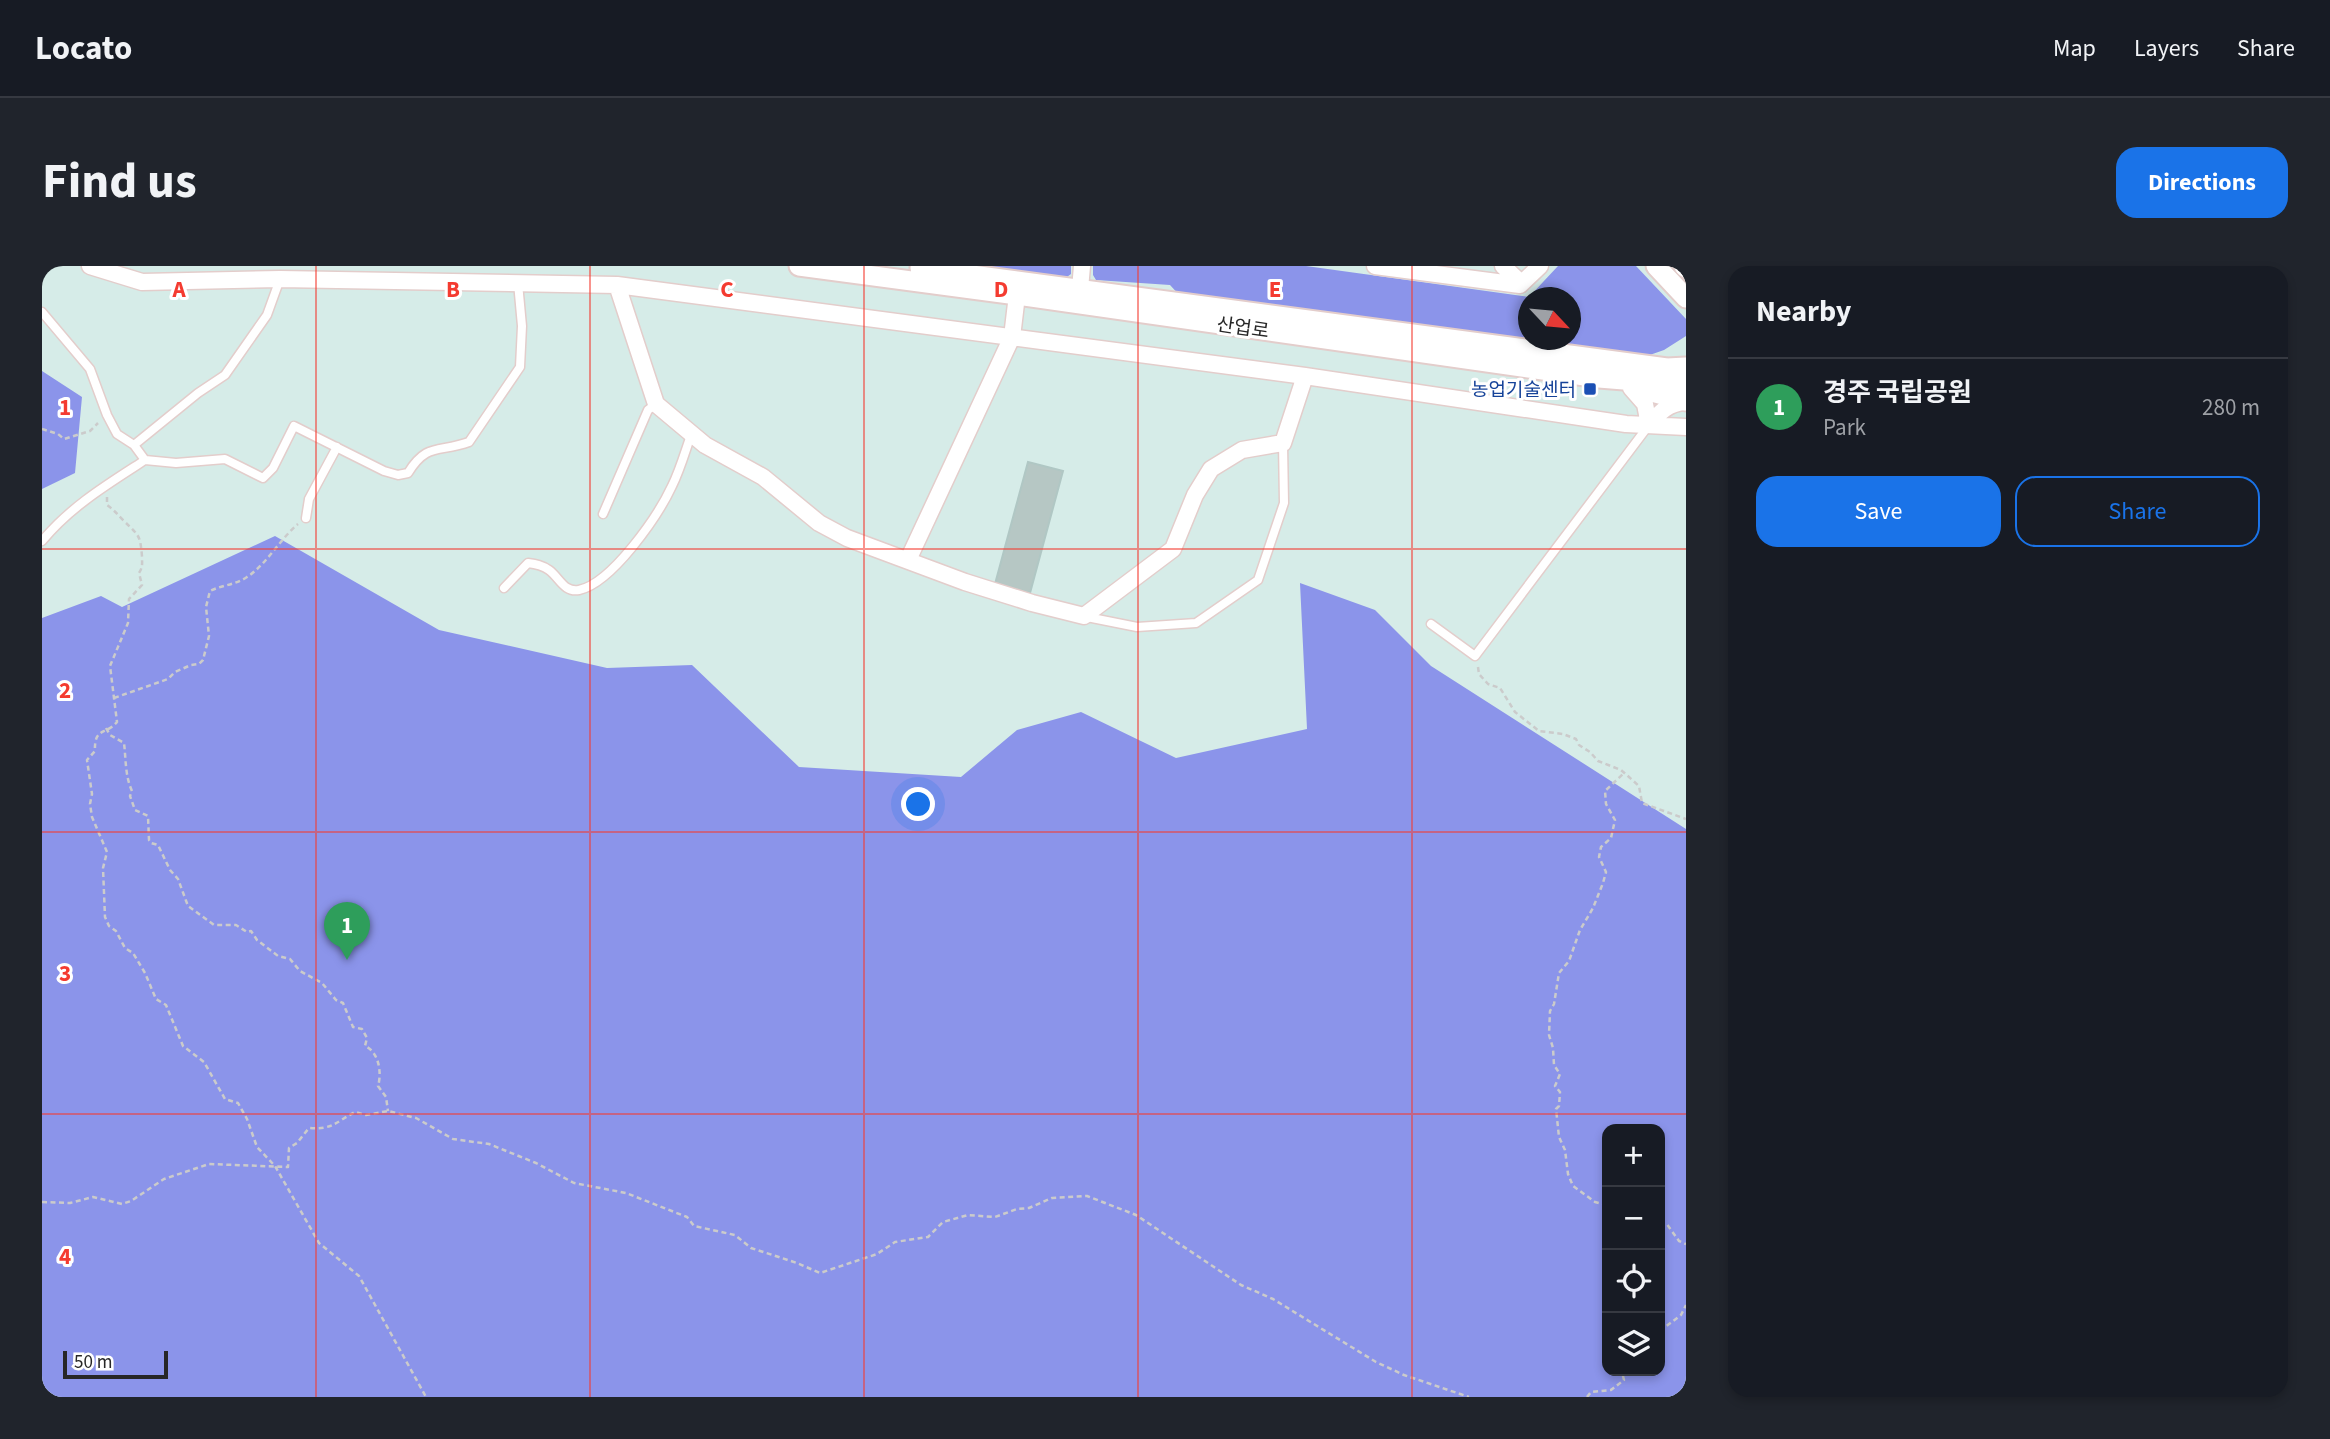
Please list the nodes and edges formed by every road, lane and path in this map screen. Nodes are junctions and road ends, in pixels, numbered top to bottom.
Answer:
1 (90, 266) edge
2 (799, 266) edge
3 (907, 266) edge
4 (1082, 266) edge
5 (1375, 266) edge
6 (1503, 266) edge
7 (1540, 266) edge
8 (1656, 266) edge
9 (280, 279) junction
10 (518, 283) junction
11 (1521, 283) junction
12 (617, 285) junction
13 (1080, 289) junction
14 (1017, 295) junction
15 (1686, 298) edge
16 (42, 312) edge
17 (1012, 337) junction
18 (1686, 367) edge
19 (1306, 376) junction
20 (1600, 378) junction
21 (1686, 385) edge
22 (1631, 388) junction
23 (1686, 402) edge
24 (656, 404) junction
25 (98, 424) dead end
26 (1649, 425) junction
27 (1686, 427) edge
28 (42, 429) edge
29 (691, 435) junction
30 (1283, 443) junction
31 (134, 445) junction
32 (337, 447) junction
33 (145, 460) junction
34 (107, 485) junction
35 (603, 514) dead end
36 (306, 518) joint
37 (42, 541) edge
38 (908, 560) junction
39 (504, 588) dead end
40 (1084, 616) junction
41 (1431, 624) dead end
42 (1475, 656) junction
43 (114, 698) junction
44 (106, 728) junction
45 (1624, 773) junction
46 (1686, 819) edge
47 (388, 1111) junction
48 (275, 1166) junction
49 (42, 1202) edge
50 (1602, 1204) edge
51 (1665, 1223) edge
52 (1686, 1244) edge
53 (1686, 1305) edge
54 (1665, 1327) edge
55 (1623, 1376) edge
56 (426, 1397) edge
57 (1469, 1397) edge
58 (1587, 1397) edge

1 - 9 street
2 - 14 street, 산업로
3 - 13 street, 산업로
4 - 13 street
5 - 11 street
6 - 11 street
7 - 11 street
8 - 15 street
9 - 10 street
9 - 31 lane
10 - 12 street
10 - 32 lane
12 - 17 street
12 - 24 street
13 - 18 street, 산업로
14 - 17 street
14 - 20 street, 산업로
16 - 31 lane
17 - 19 street
17 - 38 street
19 - 26 street
19 - 30 street
20 - 21 street, 산업로
20 - 22 street
22 - 23 street
22 - 26 street
23 - 26 street
24 - 29 street
24 - 35 lane
25 - 28 path
26 - 27 street
26 - 42 lane
29 - 38 street
29 - 39 lane
30 - 40 street
30 - 40 lane
31 - 33 lane
32 - 33 lane
32 - 36 lane
33 - 34 lane
34 - 37 lane
34 - 43 path
36 - 43 path
38 - 40 street
41 - 42 lane
42 - 45 path
43 - 44 path
44 - 47 path
44 - 48 path
45 - 46 path
45 - 50 path
47 - 48 path
47 - 57 path
48 - 49 path
48 - 56 path
51 - 52 path
53 - 54 path
55 - 58 path

